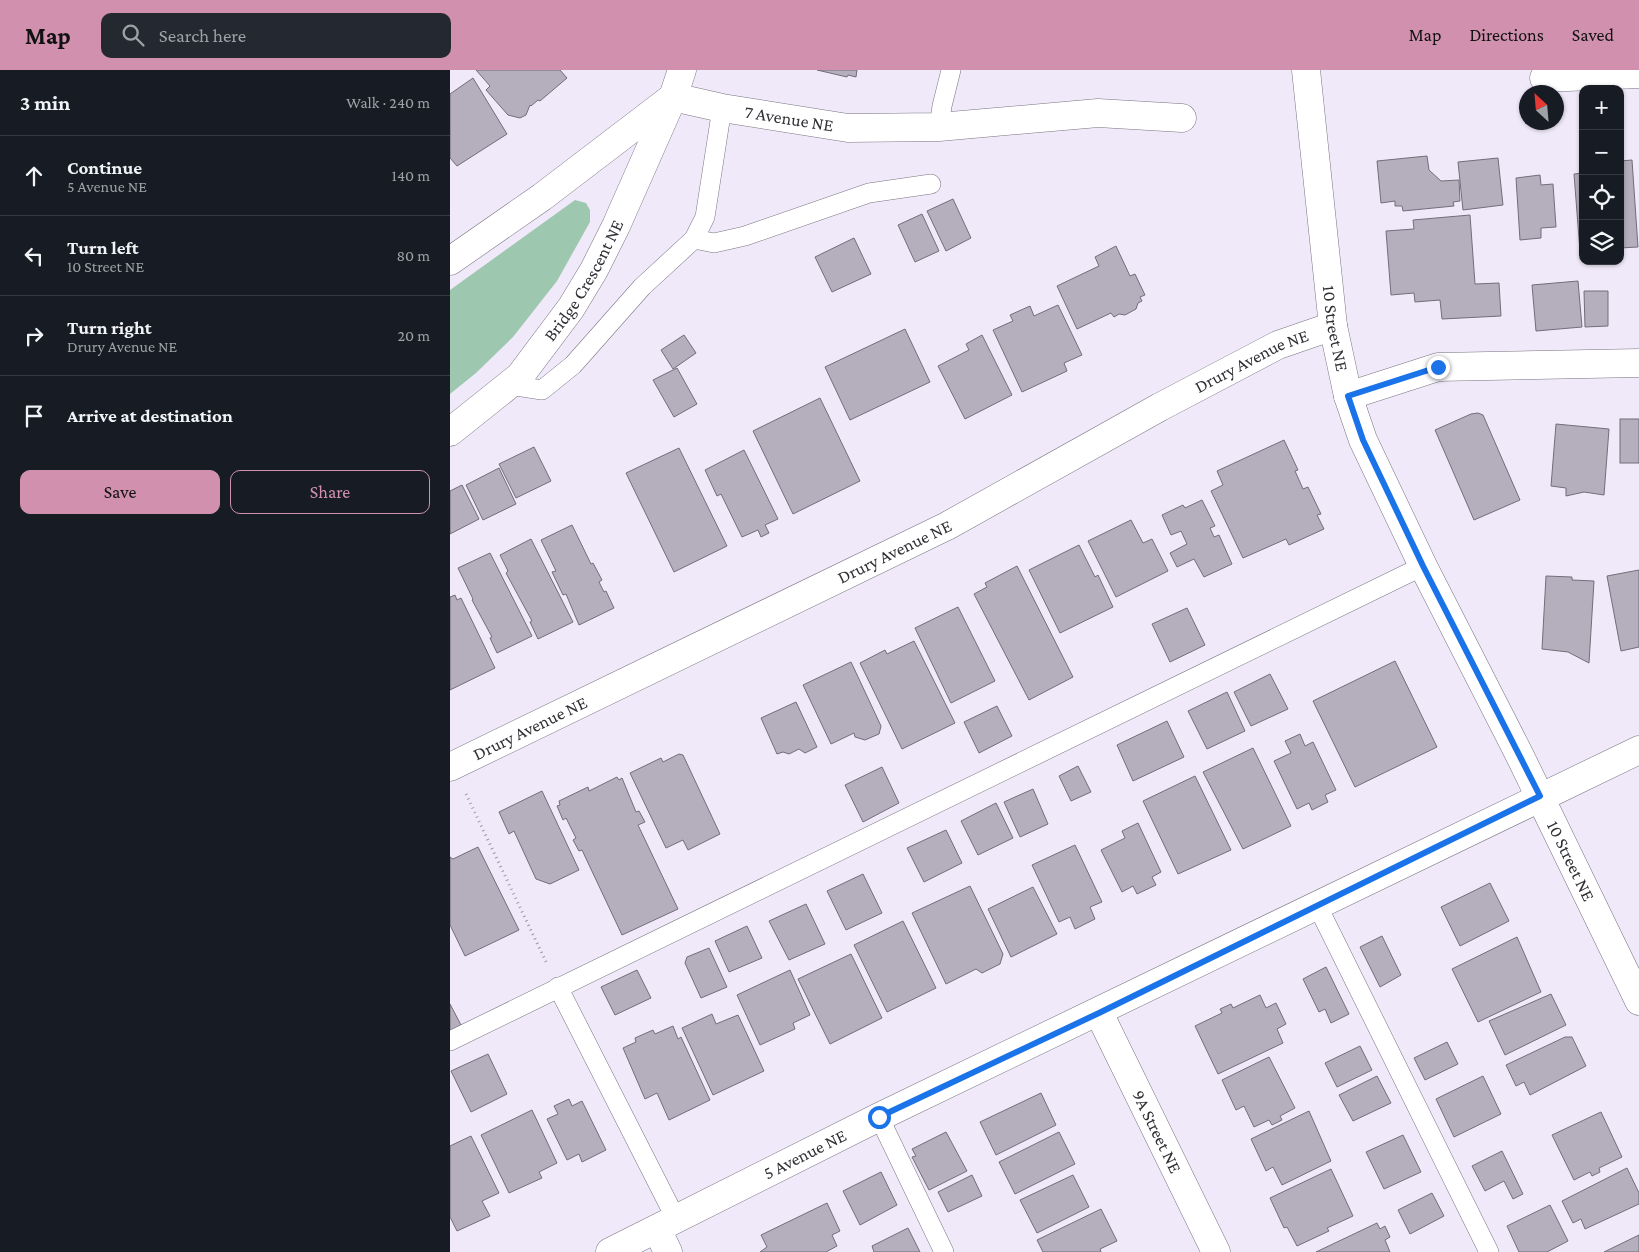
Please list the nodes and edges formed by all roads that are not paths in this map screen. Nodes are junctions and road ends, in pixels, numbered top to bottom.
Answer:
1 (682, 70) edge
2 (951, 70) edge
3 (1306, 70) edge
4 (1639, 74) edge
5 (1544, 78) dead end
6 (673, 97) junction
7 (722, 108) junction
8 (1182, 118) dead end
9 (940, 127) junction
10 (932, 184) dead end
11 (694, 239) junction
12 (450, 260) edge
13 (1333, 326) junction
14 (1639, 363) edge
15 (509, 385) junction
16 (1348, 396) junction
17 (450, 432) edge
18 (1423, 566) junction
19 (1639, 750) edge
20 (450, 767) edge
21 (1540, 796) junction
22 (1317, 905) junction
23 (558, 987) junction
24 (1639, 1001) edge
25 (1099, 1013) junction
26 (450, 1041) edge
27 (879, 1117) junction
28 (667, 1233) edge
29 (610, 1252) edge
30 (944, 1252) edge
31 (1216, 1252) edge
32 (1489, 1252) edge

1 - 6 street
2 - 9 lane
3 - 13 street, 10 Street NE
4 - 5 street
6 - 7 street, 7 Avenue NE
6 - 12 street
6 - 15 street, Bridge Crescent NE
7 - 9 street, 7 Avenue NE
7 - 11 lane
8 - 9 street, 7 Avenue NE
10 - 11 lane
11 - 15 lane
13 - 16 street, 10 Street NE
13 - 20 street, Drury Avenue NE
14 - 16 street
15 - 17 street, Bridge Crescent NE
16 - 18 street, 10 Street NE
18 - 21 street, 10 Street NE
18 - 23 lane
19 - 21 street, 5 Avenue NE
21 - 22 street, 5 Avenue NE
21 - 24 street, 10 Street NE
22 - 25 street, 5 Avenue NE
22 - 32 lane
23 - 26 lane
23 - 28 lane
25 - 27 street, 5 Avenue NE
25 - 31 street, 9A Street NE
27 - 28 street, 5 Avenue NE
27 - 30 lane
28 - 29 street, 5 Avenue NE

